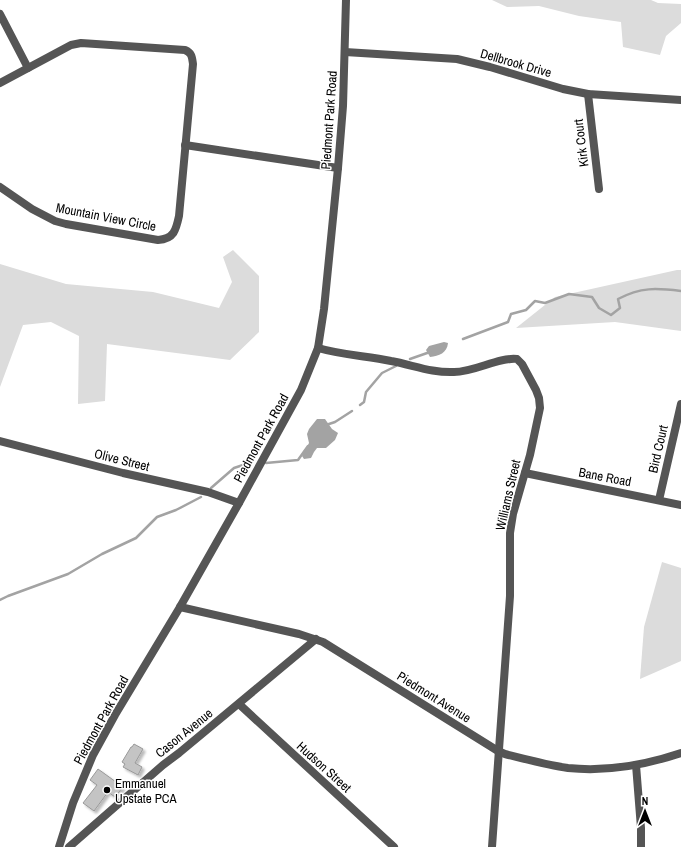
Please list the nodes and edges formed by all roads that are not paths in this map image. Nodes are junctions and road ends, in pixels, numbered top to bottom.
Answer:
1 (346, 0) edge
2 (0, 14) edge
3 (345, 52) junction
4 (28, 68) junction
5 (0, 83) edge
6 (588, 94) junction
7 (681, 100) edge
8 (185, 145) junction
9 (338, 168) junction
10 (0, 188) edge
11 (599, 189) dead end
12 (318, 348) junction
13 (681, 404) edge
14 (0, 441) edge
15 (525, 473) junction
16 (659, 500) junction
17 (239, 502) junction
18 (681, 505) edge
19 (180, 607) junction
20 (316, 639) junction
21 (239, 704) junction
22 (498, 751) junction
23 (681, 753) edge
24 (636, 765) junction
25 (59, 847) edge
26 (69, 847) edge
27 (394, 847) edge
28 (492, 847) edge
29 (641, 847) edge

1 - 3 street, Piedmont Park Road
2 - 4 street
3 - 6 street, Dellbrook Drive
3 - 9 street, Piedmont Park Road
4 - 5 street, Mountain View Circle
4 - 8 street, Mountain View Circle
6 - 7 street, Dellbrook Drive
6 - 11 street, Kirk Court
8 - 9 street
8 - 10 street, Mountain View Circle
9 - 12 street, Piedmont Park Road
12 - 15 street, Williams Street
12 - 17 street, Piedmont Park Road
13 - 16 street, Bird Court
14 - 17 street, Olive Street
15 - 16 street, Bane Road
15 - 22 street, Williams Street
16 - 18 street, Bane Road
17 - 19 street, Piedmont Park Road
19 - 20 street, Piedmont Avenue
19 - 25 street, Piedmont Park Road
20 - 21 street, Cason Avenue
20 - 22 street, Piedmont Avenue
21 - 26 street, Cason Avenue
21 - 27 street, Hudson Street
22 - 24 street, Piedmont Avenue
22 - 28 street, Williams Street
23 - 24 street, Piedmont Avenue
24 - 29 street

